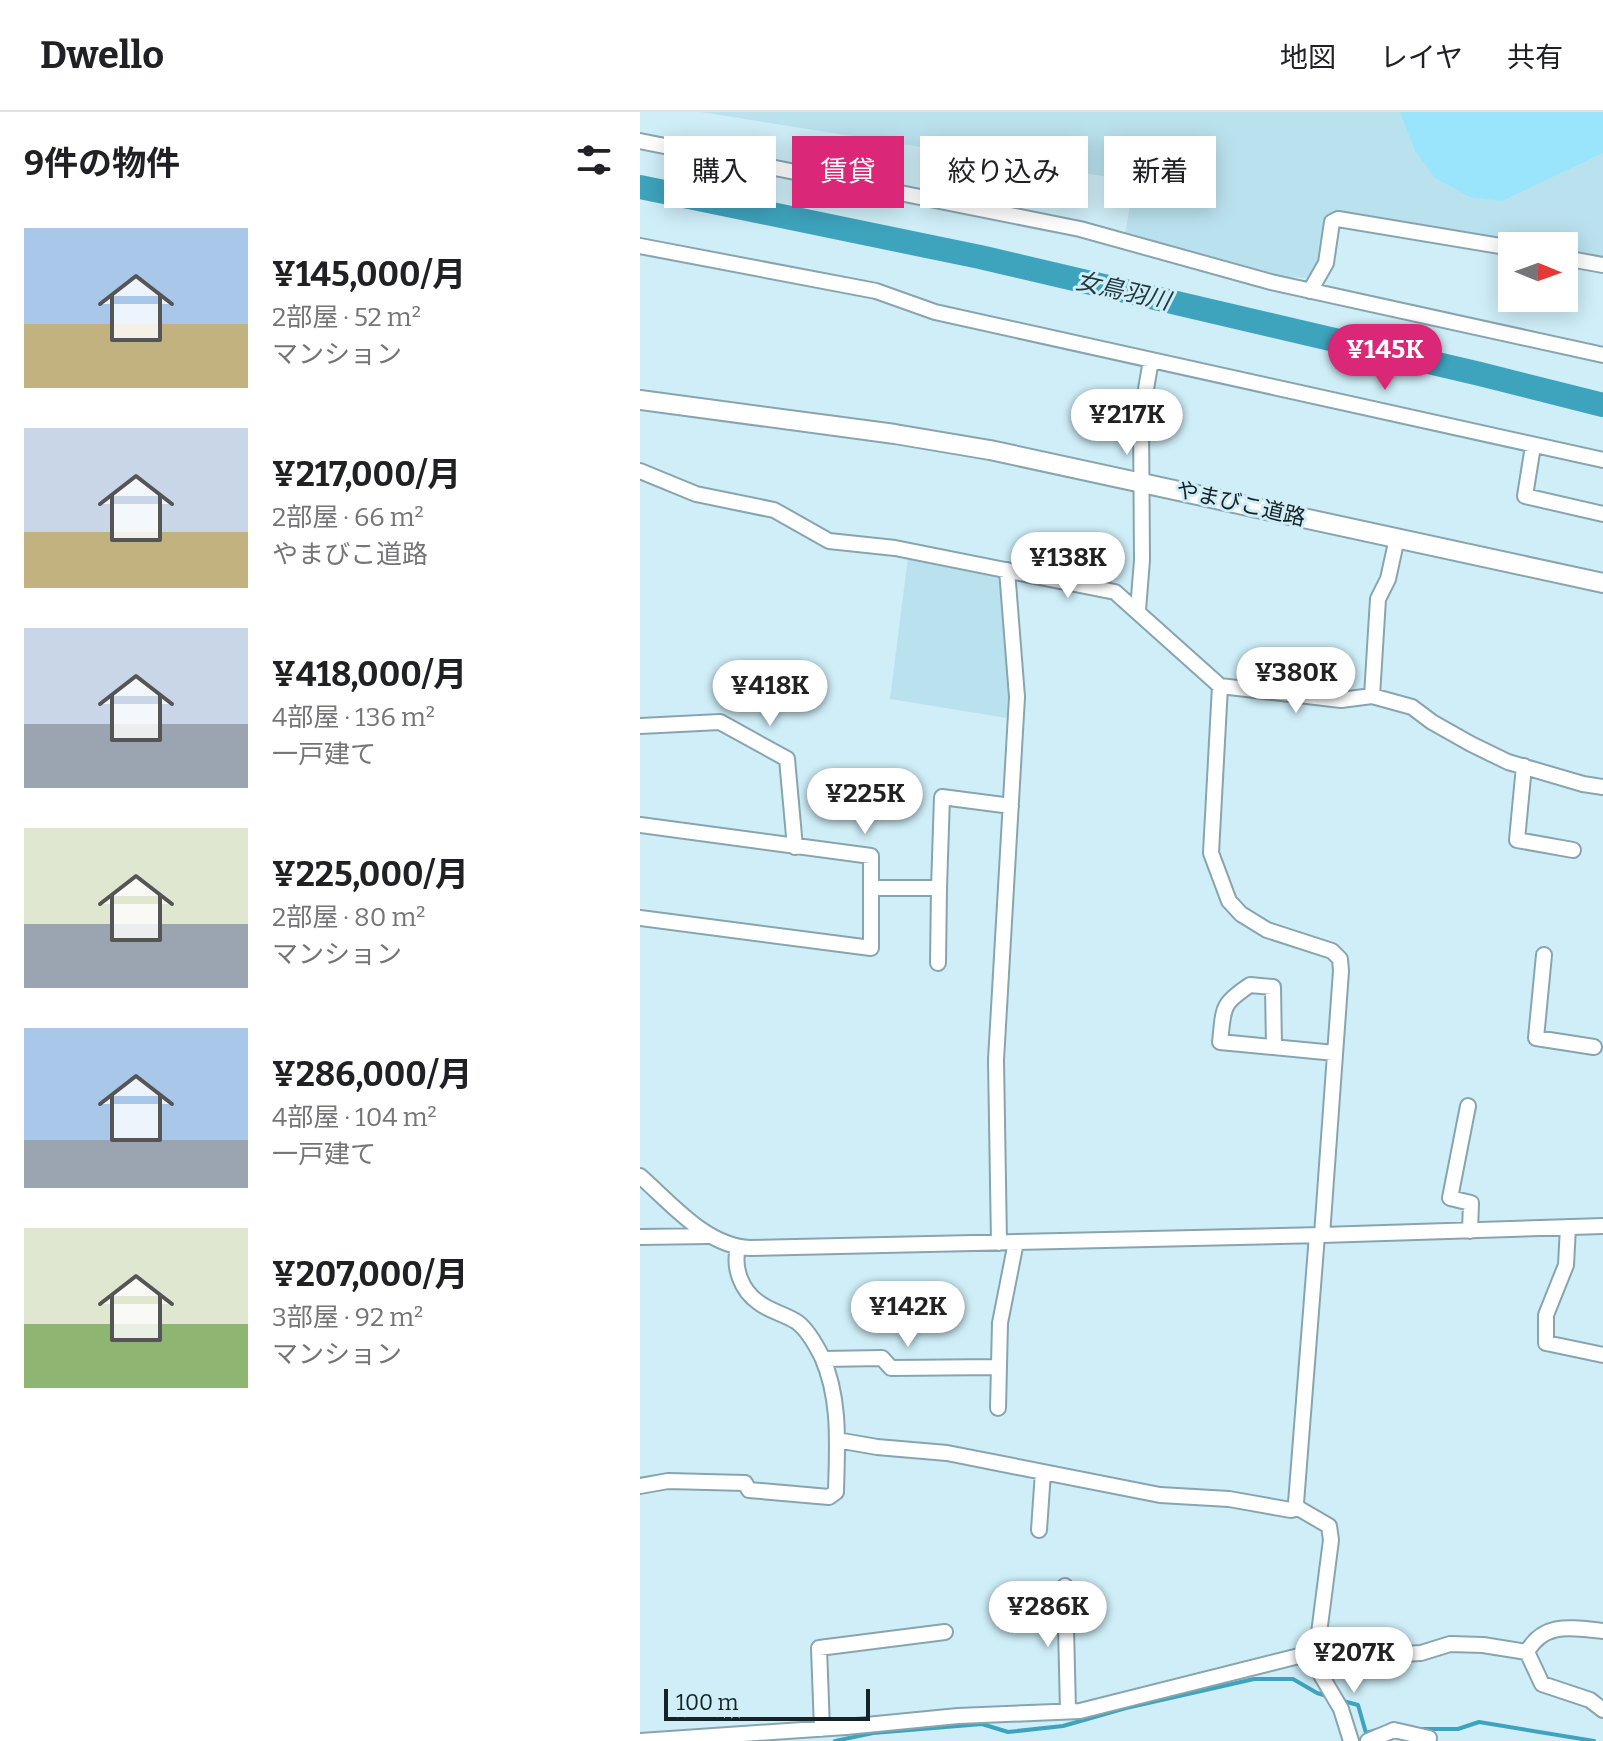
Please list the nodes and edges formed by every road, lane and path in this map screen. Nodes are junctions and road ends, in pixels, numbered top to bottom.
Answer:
1 (640, 141) edge
2 (640, 246) edge
3 (1498, 246) edge
4 (1578, 261) edge
5 (1603, 265) edge
6 (1310, 291) junction
7 (1603, 355) edge
8 (1151, 360) junction
9 (640, 400) edge
10 (1533, 446) junction
11 (1603, 460) edge
12 (640, 471) edge
13 (1140, 481) junction
14 (1603, 514) edge
15 (1397, 538) junction
16 (1007, 570) junction
17 (1603, 583) edge
18 (1138, 610) junction
19 (1220, 686) junction
20 (1372, 696) junction
21 (640, 726) edge
22 (1524, 766) junction
23 (1603, 787) edge
24 (1011, 806) junction
25 (640, 825) edge
26 (795, 847) junction
27 (1573, 850) dead end
28 (872, 888) junction
29 (939, 888) junction
30 (640, 918) edge
31 (1544, 955) dead end
32 (938, 963) dead end
33 (1274, 1047) junction
34 (1594, 1047) dead end
35 (1335, 1053) junction
36 (1468, 1106) dead end
37 (640, 1176) edge
38 (1603, 1226) edge
39 (1568, 1227) junction
40 (1470, 1231) junction
41 (1320, 1235) junction
42 (708, 1236) junction
43 (640, 1237) edge
44 (1016, 1242) junction
45 (999, 1243) junction
46 (738, 1248) junction
47 (1603, 1355) edge
48 (823, 1359) junction
49 (998, 1367) junction
50 (998, 1408) dead end
51 (837, 1440) junction
52 (1043, 1472) junction
53 (640, 1486) edge
54 (1298, 1508) junction
55 (1039, 1530) dead end
56 (1065, 1586) dead end
57 (1603, 1631) edge
58 (945, 1632) dead end
59 (1319, 1651) junction
60 (1527, 1652) junction
61 (1603, 1710) edge
62 (1068, 1711) junction
63 (822, 1729) junction
64 (847, 1734) edge
65 (640, 1741) edge
66 (1351, 1741) edge
67 (1368, 1741) edge
68 (1428, 1741) edge

1 - 6 street
2 - 8 street
3 - 6 street
4 - 5 street
6 - 7 street
8 - 10 street
8 - 13 street
9 - 13 street, やまびこ道路
10 - 11 street
10 - 14 street
12 - 16 street
13 - 15 street, やまびこ道路
13 - 18 street
15 - 17 street, やまびこ道路
15 - 20 street
16 - 18 street
16 - 24 street
18 - 19 street
19 - 20 street
19 - 35 street
20 - 22 street
21 - 26 street
22 - 23 street
22 - 27 street
24 - 29 street
24 - 45 street
25 - 26 street
26 - 28 street
28 - 29 street
28 - 30 street
29 - 32 street
31 - 34 street
33 - 33 street
33 - 35 street
35 - 41 street
36 - 40 street
37 - 42 street
38 - 39 street
39 - 40 street
39 - 47 street
40 - 41 street
41 - 44 street
41 - 54 street
42 - 43 street
42 - 46 street
44 - 45 street
44 - 49 street
45 - 46 street
46 - 48 street
48 - 49 street
48 - 51 street
49 - 50 street
51 - 52 street
51 - 53 street
52 - 54 street
52 - 55 street
54 - 59 street
56 - 62 street
57 - 60 street
58 - 63 street
59 - 60 street
59 - 62 street
59 - 66 street
60 - 61 street
62 - 64 street
63 - 64 street
63 - 65 street
67 - 68 street

